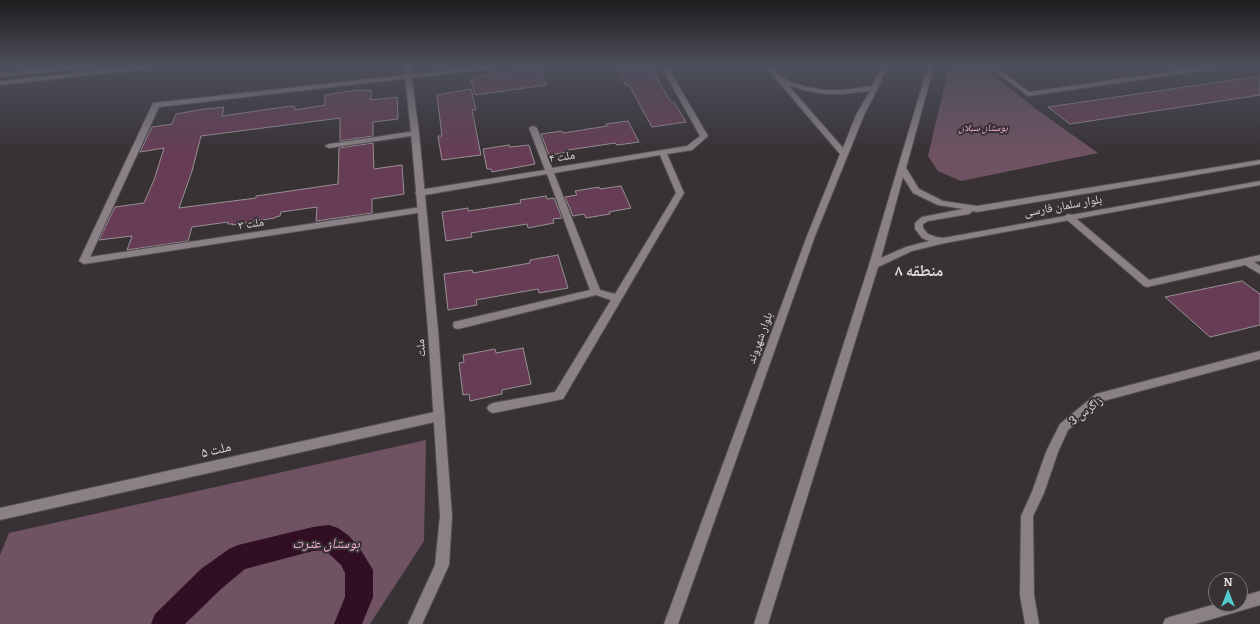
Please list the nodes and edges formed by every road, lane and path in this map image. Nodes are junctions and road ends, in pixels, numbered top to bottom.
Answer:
1 (229, 95) edge
2 (411, 95) edge
3 (681, 95) edge
4 (793, 95) edge
5 (871, 95) edge
6 (923, 95) edge
7 (533, 128) dead end
8 (415, 133) junction
9 (329, 146) dead end
10 (662, 152) junction
11 (844, 154) junction
12 (1260, 162) edge
13 (902, 168) junction
14 (549, 171) junction
15 (1260, 183) edge
16 (419, 193) junction
17 (977, 209) junction
18 (421, 210) junction
19 (1069, 217) junction
20 (945, 240) junction
21 (1260, 258) edge
22 (1246, 261) junction
23 (874, 265) junction
24 (1260, 271) edge
25 (596, 292) junction
26 (617, 298) junction
27 (458, 325) dead end
28 (1260, 355) edge
29 (493, 408) dead end
30 (439, 416) junction
31 (0, 514) edge
32 (1260, 598) edge
33 (1248, 602) edge
34 (1212, 612) edge
35 (415, 624) edge
36 (671, 624) edge
37 (761, 624) edge
38 (1032, 624) edge
39 (1170, 624) edge

1 - 18 street, ملت ۳
2 - 8 street, ملت
3 - 10 street, ملت ۴
4 - 11 street
5 - 11 street, بلوار شهروند
6 - 13 street
7 - 14 street
8 - 9 street
8 - 16 street, ملت
10 - 14 street, ملت ۴
10 - 26 street
11 - 36 street, بلوار شهروند
12 - 17 street, بلوار سلمان فارسی
13 - 17 street, بلوار سلمان فارسی
13 - 23 street
14 - 16 street, ملت ۴
14 - 25 street
15 - 19 street, بلوار سلمان فارسی
16 - 18 street, ملت
17 - 20 street
18 - 30 street, ملت
19 - 20 street, بلوار سلمان فارسی
19 - 22 street
20 - 23 street, بلوار سلمان فارسی
21 - 22 street
22 - 24 street
23 - 37 street
25 - 26 street
25 - 27 street
26 - 29 street
28 - 38 street, زاگرس 3
30 - 31 street, ملت ۵
30 - 35 street, ملت
32 - 33 street
34 - 39 street

